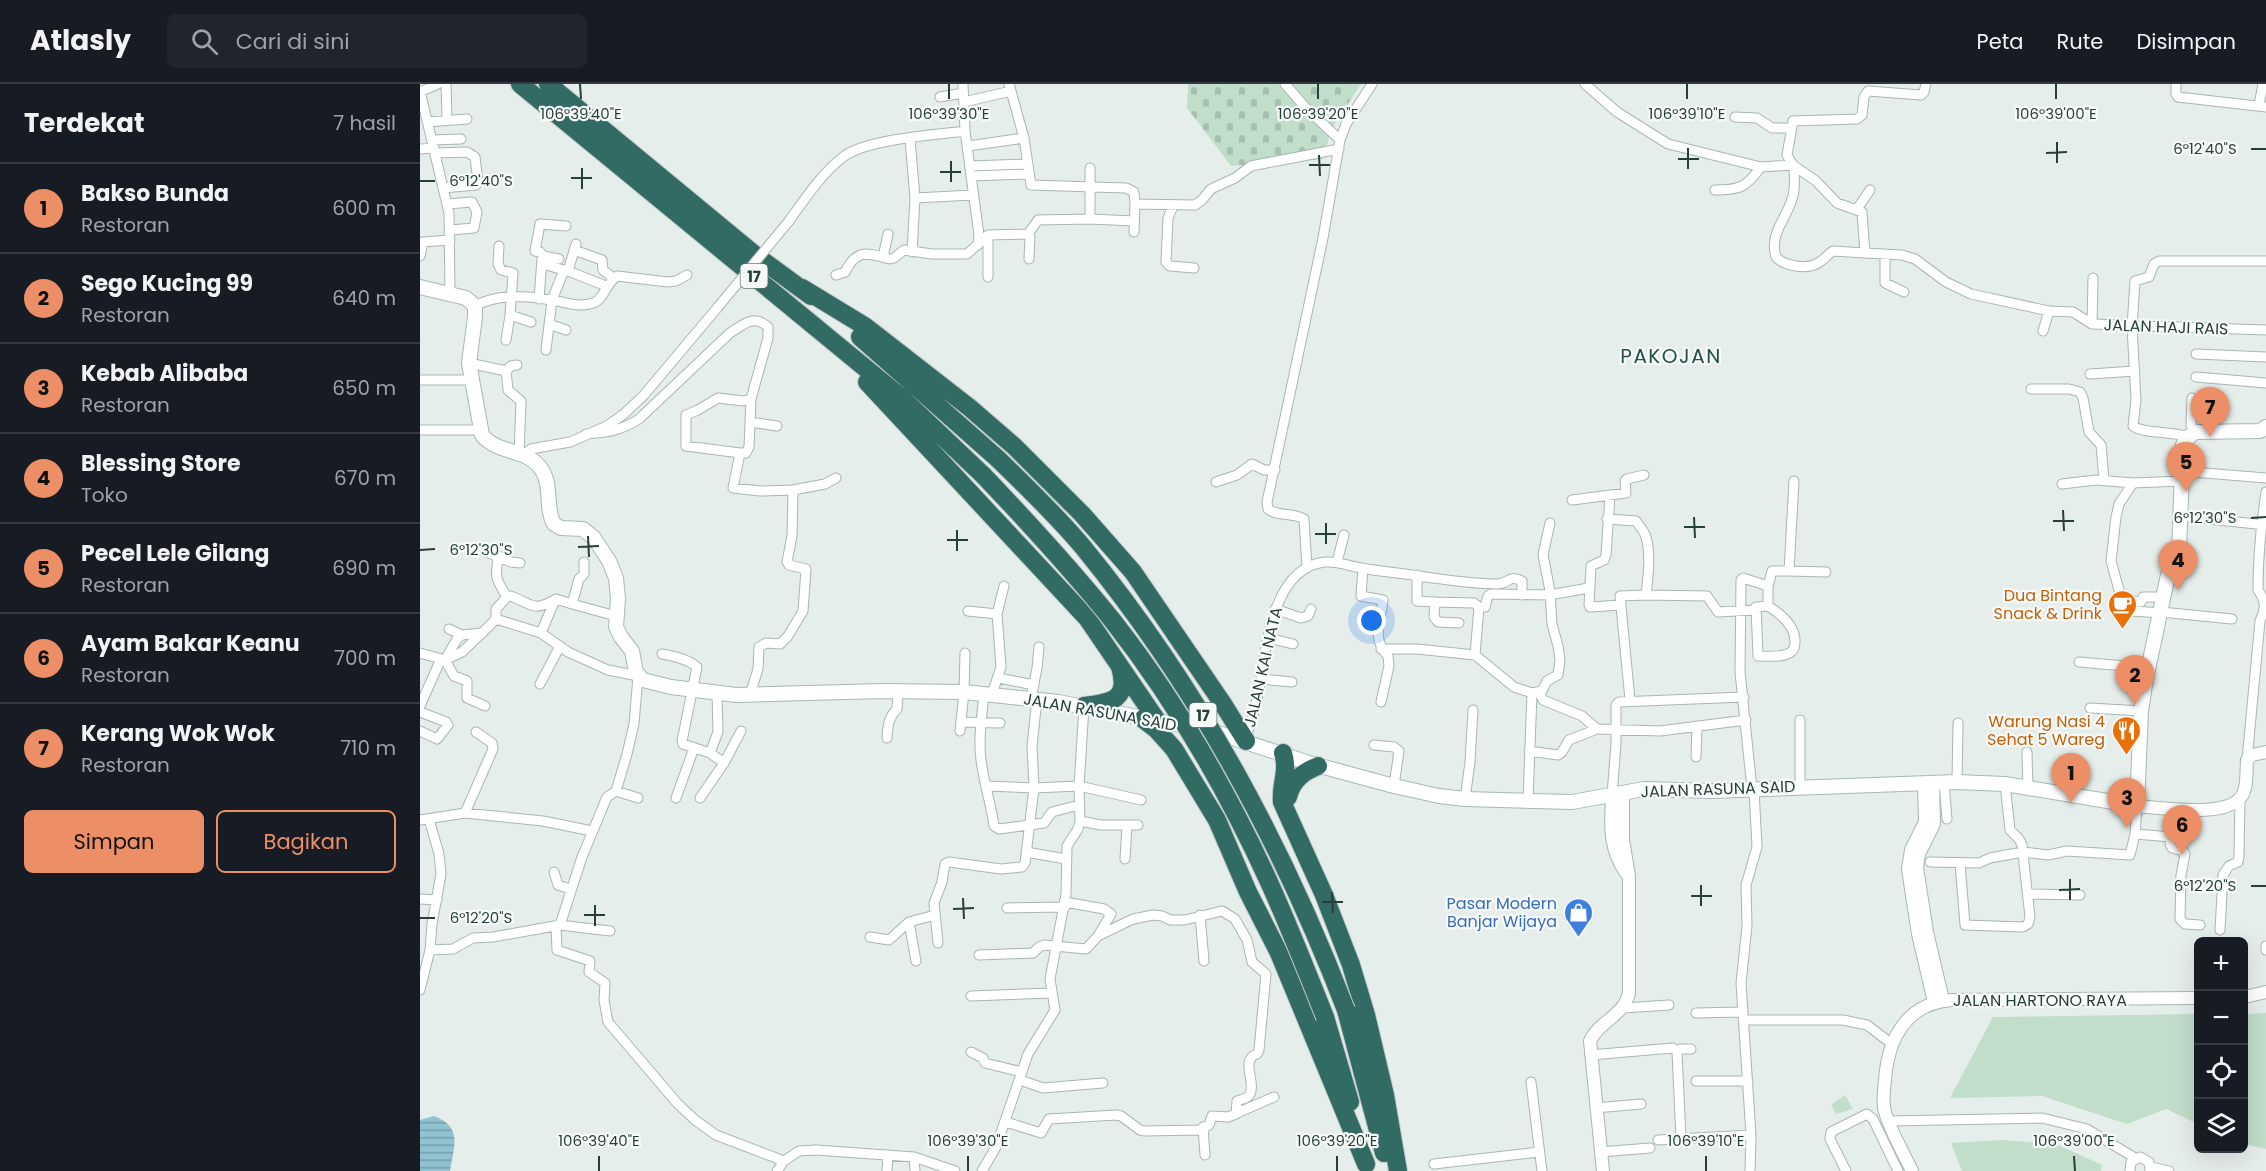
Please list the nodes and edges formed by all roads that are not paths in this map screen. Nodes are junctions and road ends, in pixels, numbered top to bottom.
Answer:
1 (438, 84) edge
2 (446, 84) edge
3 (520, 84) edge
4 (549, 84) edge
5 (1285, 84) edge
6 (1372, 84) edge
7 (1585, 84) edge
8 (1926, 84) edge
9 (2176, 84) edge
10 (2263, 84) edge
11 (1010, 88) edge
12 (420, 91) edge
13 (963, 93) edge
14 (940, 96) dead end
15 (2262, 106) edge
16 (1735, 117) dead end
17 (467, 119) dead end
18 (447, 120) junction
19 (428, 122) junction
20 (1791, 128) junction
21 (965, 131) junction
22 (1024, 138) junction
23 (461, 139) dead end
24 (910, 139) junction
25 (1340, 145) junction
26 (968, 146) junction
27 (434, 147) junction
28 (420, 149) edge
29 (1027, 164) junction
30 (1794, 166) junction
31 (1761, 167) junction
32 (1090, 168) dead end
33 (970, 171) junction
34 (1028, 174) junction
35 (1091, 187) junction
36 (443, 188) junction
37 (1715, 190) dead end
38 (1870, 190) dead end
39 (974, 195) junction
40 (915, 198) junction
41 (447, 204) junction
42 (1135, 204) junction
43 (1173, 206) junction
44 (1857, 209) junction
45 (1090, 219) junction
46 (1134, 221) junction
47 (566, 226) dead end
48 (1134, 232) dead end
49 (888, 234) dead end
50 (1028, 234) junction
51 (450, 235) junction
52 (988, 235) junction
53 (978, 245) junction
54 (499, 246) dead end
55 (912, 252) junction
56 (1865, 253) junction
57 (1885, 255) junction
58 (420, 256) edge
59 (883, 257) junction
60 (559, 259) dead end
61 (1029, 259) dead end
62 (542, 260) junction
63 (2266, 261) edge
64 (1194, 268) dead end
65 (687, 275) dead end
66 (836, 276) dead end
67 (988, 277) dead end
68 (2093, 278) dead end
69 (609, 282) junction
70 (420, 287) edge
71 (802, 288) junction
72 (1904, 292) dead end
73 (450, 295) junction
74 (512, 297) junction
75 (539, 299) junction
76 (552, 300) junction
77 (475, 306) junction
78 (2049, 311) junction
79 (510, 315) junction
80 (531, 322) dead end
81 (810, 322) junction
82 (549, 324) junction
83 (2092, 324) junction
84 (2132, 327) junction
85 (566, 330) dead end
86 (2266, 330) edge
87 (2043, 331) dead end
88 (506, 340) dead end
89 (546, 350) dead end
90 (2196, 354) dead end
91 (2266, 357) edge
92 (469, 363) junction
93 (517, 365) dead end
94 (506, 371) junction
95 (2135, 371) junction
96 (2090, 374) dead end
97 (2196, 377) dead end
98 (420, 380) edge
99 (473, 380) junction
100 (2266, 383) edge
101 (2031, 388) dead end
102 (2192, 398) dead end
103 (751, 399) junction
104 (750, 422) junction
105 (777, 426) dead end
106 (2266, 427) edge
107 (481, 429) junction
108 (420, 430) edge
109 (586, 434) junction
110 (2192, 434) junction
111 (740, 453) junction
112 (522, 454) junction
113 (1275, 470) junction
114 (1644, 475) dead end
115 (2181, 476) junction
116 (836, 478) dead end
117 (2264, 478) edge
118 (2104, 480) junction
119 (1794, 481) dead end
120 (1216, 482) dead end
121 (2133, 483) junction
122 (2062, 484) dead end
123 (793, 490) junction
124 (2266, 492) edge
125 (1610, 496) junction
126 (1572, 500) dead end
127 (2265, 504) edge
128 (2180, 516) junction
129 (1608, 519) junction
130 (1550, 523) dead end
131 (2264, 525) edge
132 (1344, 535) dead end
133 (481, 550) dead end
134 (499, 556) junction
135 (2263, 558) edge
136 (584, 562) dead end
137 (1337, 562) junction
138 (520, 563) dead end
139 (1307, 567) junction
140 (1363, 568) junction
141 (1789, 571) junction
142 (1826, 572) dead end
143 (1417, 575) junction
144 (1004, 586) dead end
145 (1768, 586) junction
146 (1589, 588) junction
147 (1522, 595) junction
148 (1549, 595) junction
149 (1646, 595) junction
150 (507, 597) junction
151 (2164, 597) junction
152 (556, 599) junction
153 (977, 599) dead end
154 (2127, 600) dead end
155 (1435, 602) junction
156 (572, 604) junction
157 (1621, 605) junction
158 (1768, 606) junction
159 (1479, 607) junction
160 (1275, 609) junction
161 (1311, 609) dead end
162 (1756, 610) junction
163 (1741, 612) junction
164 (2161, 612) junction
165 (997, 614) junction
166 (616, 616) junction
167 (496, 619) junction
168 (2232, 619) dead end
169 (1459, 623) dead end
170 (449, 629) dead end
171 (482, 633) junction
172 (540, 633) junction
173 (462, 635) junction
174 (1269, 638) junction
175 (1293, 644) dead end
176 (560, 646) junction
177 (1039, 647) dead end
178 (1381, 649) junction
179 (420, 653) edge
180 (965, 653) dead end
181 (662, 654) dead end
182 (1474, 655) junction
183 (443, 661) junction
184 (1118, 662) junction
185 (2079, 662) dead end
186 (2148, 668) junction
187 (638, 676) junction
188 (999, 678) junction
189 (1261, 679) junction
190 (1292, 682) dead end
191 (540, 684) dead end
192 (692, 690) junction
193 (898, 692) junction
194 (964, 692) junction
195 (717, 693) junction
196 (1535, 693) junction
197 (988, 694) junction
198 (1034, 694) junction
199 (750, 695) junction
200 (1744, 697) junction
201 (1629, 700) junction
202 (1381, 702) dead end
203 (1223, 704) junction
204 (420, 706) edge
205 (485, 706) dead end
206 (1084, 706) junction
207 (2090, 708) dead end
208 (1473, 710) dead end
209 (2141, 711) junction
210 (420, 712) edge
211 (1150, 720) junction
212 (1746, 720) junction
213 (1800, 720) dead end
214 (981, 721) junction
215 (1000, 723) dead end
216 (1958, 723) dead end
217 (1182, 726) junction
218 (1697, 726) junction
219 (1597, 729) junction
220 (420, 731) edge
221 (741, 731) dead end
222 (1212, 731) junction
223 (1617, 731) junction
224 (476, 732) dead end
225 (887, 738) dead end
226 (1245, 741) junction
227 (1374, 745) dead end
228 (694, 748) junction
229 (1174, 749) junction
230 (1529, 751) junction
231 (2027, 752) dead end
232 (2266, 752) edge
233 (710, 753) junction
234 (1283, 753) junction
235 (1696, 757) dead end
236 (2247, 760) junction
237 (724, 763) junction
238 (1318, 766) junction
239 (1939, 783) junction
240 (2005, 784) junction
241 (987, 786) junction
242 (1079, 786) junction
243 (1394, 786) junction
244 (1800, 786) junction
245 (1034, 788) junction
246 (2028, 788) junction
247 (1753, 789) junction
248 (616, 791) junction
249 (1617, 794) junction
250 (638, 798) dead end
251 (676, 798) dead end
252 (700, 798) dead end
253 (1465, 799) junction
254 (2240, 799) junction
255 (1141, 800) dead end
256 (1528, 801) junction
257 (1079, 805) junction
258 (2137, 806) junction
259 (2176, 810) junction
260 (465, 813) junction
261 (1287, 814) junction
262 (424, 819) edge
263 (1947, 819) dead end
264 (1080, 821) junction
265 (1029, 824) junction
266 (1127, 825) junction
267 (1138, 825) dead end
268 (592, 831) junction
269 (2135, 834) junction
270 (2171, 837) junction
271 (1026, 852) junction
272 (2023, 852) junction
273 (1065, 858) junction
274 (1125, 859) dead end
275 (1930, 862) dead end
276 (1960, 863) junction
277 (554, 873) dead end
278 (570, 889) junction
279 (2028, 894) junction
280 (2080, 895) dead end
281 (420, 899) edge
282 (436, 900) junction
283 (1065, 905) junction
284 (1007, 908) dead end
285 (934, 915) junction
286 (1200, 915) junction
287 (909, 922) junction
288 (2200, 925) dead end
289 (558, 926) junction
290 (2220, 930) dead end
291 (610, 931) dead end
292 (1098, 936) junction
293 (870, 937) dead end
294 (938, 943) dead end
295 (1057, 945) junction
296 (430, 950) junction
297 (979, 955) dead end
298 (916, 961) dead end
299 (1204, 961) dead end
300 (420, 990) edge
301 (2266, 992) edge
302 (1052, 993) junction
303 (971, 996) dead end
304 (2248, 996) edge
305 (2194, 998) edge
306 (1939, 1001) junction
307 (1669, 1005) dead end
308 (1623, 1008) junction
309 (1696, 1013) dead end
310 (1742, 1016) junction
311 (1892, 1044) junction
312 (1673, 1048) dead end
313 (1691, 1049) dead end
314 (971, 1052) dead end
315 (1590, 1055) junction
316 (1021, 1076) junction
317 (1748, 1081) junction
318 (1531, 1082) dead end
319 (1696, 1082) dead end
320 (1103, 1083) dead end
321 (1274, 1097) dead end
322 (1641, 1104) dead end
323 (1595, 1108) junction
324 (1237, 1113) junction
325 (1889, 1121) junction
326 (1006, 1122) junction
327 (1203, 1127) junction
328 (1750, 1135) junction
329 (1681, 1138) junction
330 (1658, 1140) dead end
331 (1650, 1148) dead end
332 (1539, 1152) junction
333 (1600, 1152) junction
334 (888, 1155) junction
335 (1205, 1155) dead end
336 (914, 1156) junction
337 (2135, 1158) junction
338 (784, 1161) junction
339 (1434, 1164) dead end
340 (1367, 1168) edge
341 (2150, 1169) edge
342 (777, 1171) edge
343 (887, 1171) edge
344 (915, 1171) edge
345 (955, 1171) edge
346 (982, 1171) edge
347 (1388, 1171) edge
348 (1398, 1171) edge
349 (1542, 1171) edge
350 (1602, 1171) edge
351 (1750, 1171) edge
352 (1846, 1171) edge
353 (1898, 1171) edge
354 (1912, 1171) edge
355 (2130, 1171) edge
356 (2169, 1171) edge

1 - 12 street
2 - 18 street
3 - 81 highway, 17
4 - 71 highway, 17
5 - 25 street
6 - 25 street
7 - 31 street
8 - 20 street
9 - 15 street
10 - 15 street
11 - 13 street
11 - 22 street
12 - 19 street
13 - 14 street
13 - 21 street
16 - 20 street
17 - 18 street
18 - 19 street
19 - 27 street
20 - 30 street
21 - 24 street
21 - 26 street
22 - 26 street
22 - 29 street
23 - 27 street
24 - 40 street
24 - 109 street, bridge
25 - 43 street
25 - 113 street
26 - 33 street
27 - 28 street
27 - 36 street
27 - 36 street
29 - 33 street
29 - 34 street
30 - 31 street
30 - 44 street
30 - 56 street, JALAN HAJI RAIS
31 - 37 street
32 - 35 street
33 - 34 street
33 - 39 street
34 - 35 street
35 - 42 street
35 - 45 street
36 - 41 street
38 - 44 street
39 - 40 street
39 - 53 street
40 - 55 street
41 - 51 street
41 - 51 street
42 - 43 street
42 - 46 street
43 - 64 street
44 - 56 street
45 - 46 street
45 - 50 street
46 - 48 street
47 - 62 street
49 - 59 street
50 - 52 street
50 - 61 street
51 - 58 street
51 - 73 street
52 - 53 street
52 - 67 street
53 - 55 street
54 - 74 street
55 - 59 street
56 - 57 street, JALAN HAJI RAIS
57 - 72 street
57 - 78 street, JALAN HAJI RAIS
59 - 66 street
60 - 62 street
62 - 75 street
62 - 76 street
63 - 84 street
65 - 69 street
68 - 83 street
69 - 69 street
69 - 76 street
70 - 73 main road
71 - 203 highway
71 - 347 highway, 17, bridge
73 - 77 main road
74 - 75 street
74 - 77 street
74 - 79 street
75 - 76 street
76 - 82 street
77 - 92 main road
78 - 83 street, JALAN HAJI RAIS
78 - 87 street
79 - 80 street
79 - 88 street
81 - 184 highway
81 - 340 highway, 17, bridge
82 - 85 street
82 - 89 street
83 - 84 street, JALAN HAJI RAIS
84 - 86 street, JALAN HAJI RAIS
84 - 95 street
90 - 91 street
92 - 94 street
92 - 99 main road
93 - 94 street
94 - 112 street
95 - 96 street
95 - 110 street
97 - 100 street
98 - 99 street
99 - 107 main road
101 - 118 street
102 - 110 street
103 - 104 street
103 - 109 street
103 - 111 street
104 - 105 street
104 - 111 street
106 - 110 main road
107 - 108 street
107 - 112 main road
109 - 112 street
110 - 115 main road
111 - 123 street
112 - 166 main road
113 - 120 street
113 - 139 street
114 - 125 street
115 - 117 street
115 - 121 street
115 - 128 main road
116 - 123 street
118 - 121 street
118 - 122 street
119 - 141 street
121 - 164 street
123 - 199 street
124 - 127 street
125 - 126 street
125 - 129 street
127 - 131 street
128 - 131 street
128 - 151 main road
129 - 146 street
129 - 149 street
130 - 148 street
131 - 135 street
132 - 137 street
133 - 134 street
134 - 138 street
134 - 150 street
135 - 236 street
136 - 156 street
137 - 139 street
137 - 140 street
139 - 160 street, JALAN KAI NATA
140 - 143 street
140 - 178 street
141 - 142 street
141 - 145 street
143 - 147 street
143 - 155 street
144 - 165 street
145 - 158 street
145 - 163 street
146 - 148 street
146 - 157 street
147 - 148 street
147 - 159 street
148 - 196 street
149 - 157 street
149 - 163 street
150 - 152 street
150 - 167 street
151 - 154 street
151 - 164 main road
152 - 156 street
152 - 172 street
153 - 165 street
155 - 159 street
155 - 169 street
156 - 166 street
157 - 201 street
158 - 162 street
158 - 162 street
159 - 182 street
160 - 161 street
160 - 174 street, JALAN KAI NATA
162 - 163 street
163 - 200 street
164 - 168 street
164 - 186 main road
165 - 188 street
166 - 187 main road
167 - 171 street
167 - 172 street
170 - 173 street
171 - 173 street
171 - 183 street
172 - 176 street
173 - 183 street
174 - 175 street
174 - 189 street, JALAN KAI NATA
176 - 187 street
176 - 191 street
177 - 198 street
178 - 182 street
178 - 202 street
179 - 183 street
180 - 194 street
181 - 192 street
182 - 196 street
183 - 204 street
183 - 205 street
184 - 206 highway
184 - 211 highway
185 - 186 street
186 - 209 main road
187 - 192 main road, JALAN RASUNA SAID
187 - 248 street
188 - 197 street
188 - 198 street
189 - 190 street
189 - 226 street, JALAN KAI NATA
192 - 195 main road, JALAN RASUNA SAID
192 - 228 street
193 - 194 main road, JALAN RASUNA SAID
193 - 199 main road, JALAN RASUNA SAID
193 - 225 street
194 - 197 main road, JALAN RASUNA SAID
194 - 214 street
195 - 199 main road, JALAN RASUNA SAID
195 - 233 street
196 - 219 street
196 - 230 street
197 - 198 main road, JALAN RASUNA SAID
197 - 214 street
198 - 206 main road, JALAN RASUNA SAID
198 - 245 street
200 - 201 street
200 - 212 street
201 - 223 street
203 - 222 highway
203 - 226 highway
206 - 211 main road, JALAN RASUNA SAID
206 - 242 street
207 - 209 street
208 - 253 street
209 - 258 main road
210 - 220 street
211 - 217 main road, JALAN RASUNA SAID
211 - 229 highway
212 - 218 street
212 - 247 street
213 - 244 street
214 - 215 street
214 - 241 street
216 - 239 street
217 - 222 main road, JALAN RASUNA SAID
217 - 229 highway
218 - 223 street
218 - 235 street
219 - 223 street
219 - 230 street
221 - 237 street
222 - 226 main road, JALAN RASUNA SAID
223 - 249 street
224 - 260 street
226 - 234 main road, JALAN RASUNA SAID
227 - 243 street
228 - 233 street
228 - 251 street
229 - 340 highway
230 - 256 street
231 - 246 street
232 - 236 street
233 - 237 street
234 - 238 main road, JALAN RASUNA SAID
234 - 261 highway
236 - 254 street
237 - 252 street
238 - 243 main road, JALAN RASUNA SAID
238 - 261 highway
239 - 240 main road, JALAN RASUNA SAID
239 - 244 main road, JALAN RASUNA SAID
239 - 263 street
239 - 306 street
240 - 246 main road, JALAN RASUNA SAID
240 - 272 street
241 - 245 street
241 - 265 street
242 - 245 street
242 - 255 street
242 - 257 street
243 - 253 main road, JALAN RASUNA SAID
244 - 247 main road, JALAN RASUNA SAID
245 - 265 street
246 - 258 main road, JALAN RASUNA SAID
247 - 249 main road, JALAN RASUNA SAID
247 - 310 street
248 - 250 street
248 - 268 street
249 - 256 main road, JALAN RASUNA SAID
249 - 308 street
253 - 256 main road, JALAN RASUNA SAID
254 - 259 street
254 - 290 street
257 - 264 street
257 - 265 street
258 - 259 street
258 - 269 street
259 - 270 street
260 - 262 street
260 - 268 street
261 - 348 highway
262 - 282 street
264 - 266 street
264 - 273 street
265 - 271 street
266 - 267 street
266 - 274 street
268 - 278 street
269 - 270 street
269 - 272 street
270 - 288 street
271 - 273 street
271 - 285 street
272 - 276 street
272 - 279 street
273 - 283 street
275 - 276 street
276 - 279 street
277 - 278 street
278 - 289 street
279 - 280 street
281 - 282 street
282 - 296 street
283 - 284 street
283 - 292 street
283 - 295 street
285 - 287 street
285 - 294 street
286 - 292 street
286 - 299 street
286 - 324 street
287 - 293 street
287 - 298 street
289 - 291 street
289 - 296 street
289 - 338 street
292 - 295 street
295 - 297 street
295 - 302 street
296 - 300 street
301 - 304 street
302 - 303 street
302 - 316 street
305 - 306 street, JALAN HARTONO RAYA
306 - 311 street, JALAN HARTONO RAYA
307 - 308 street
308 - 315 street
309 - 310 street
310 - 311 street
310 - 317 street
311 - 325 street, JALAN HARTONO RAYA
312 - 315 street
313 - 329 street
314 - 316 street
315 - 323 street
316 - 320 street
316 - 326 street
317 - 319 street
317 - 328 street
318 - 332 street
321 - 324 street
322 - 323 street
323 - 333 street
324 - 327 street
325 - 337 street
325 - 354 street, JALAN HARTONO RAYA
326 - 327 street
326 - 346 street
327 - 335 street
328 - 329 street
328 - 351 street
329 - 330 street
331 - 333 street
332 - 339 street
332 - 349 street
333 - 350 street
334 - 336 street
334 - 338 street
334 - 343 street
336 - 344 street
336 - 345 street
337 - 341 street
337 - 355 street
338 - 342 street
341 - 356 street
352 - 353 street

